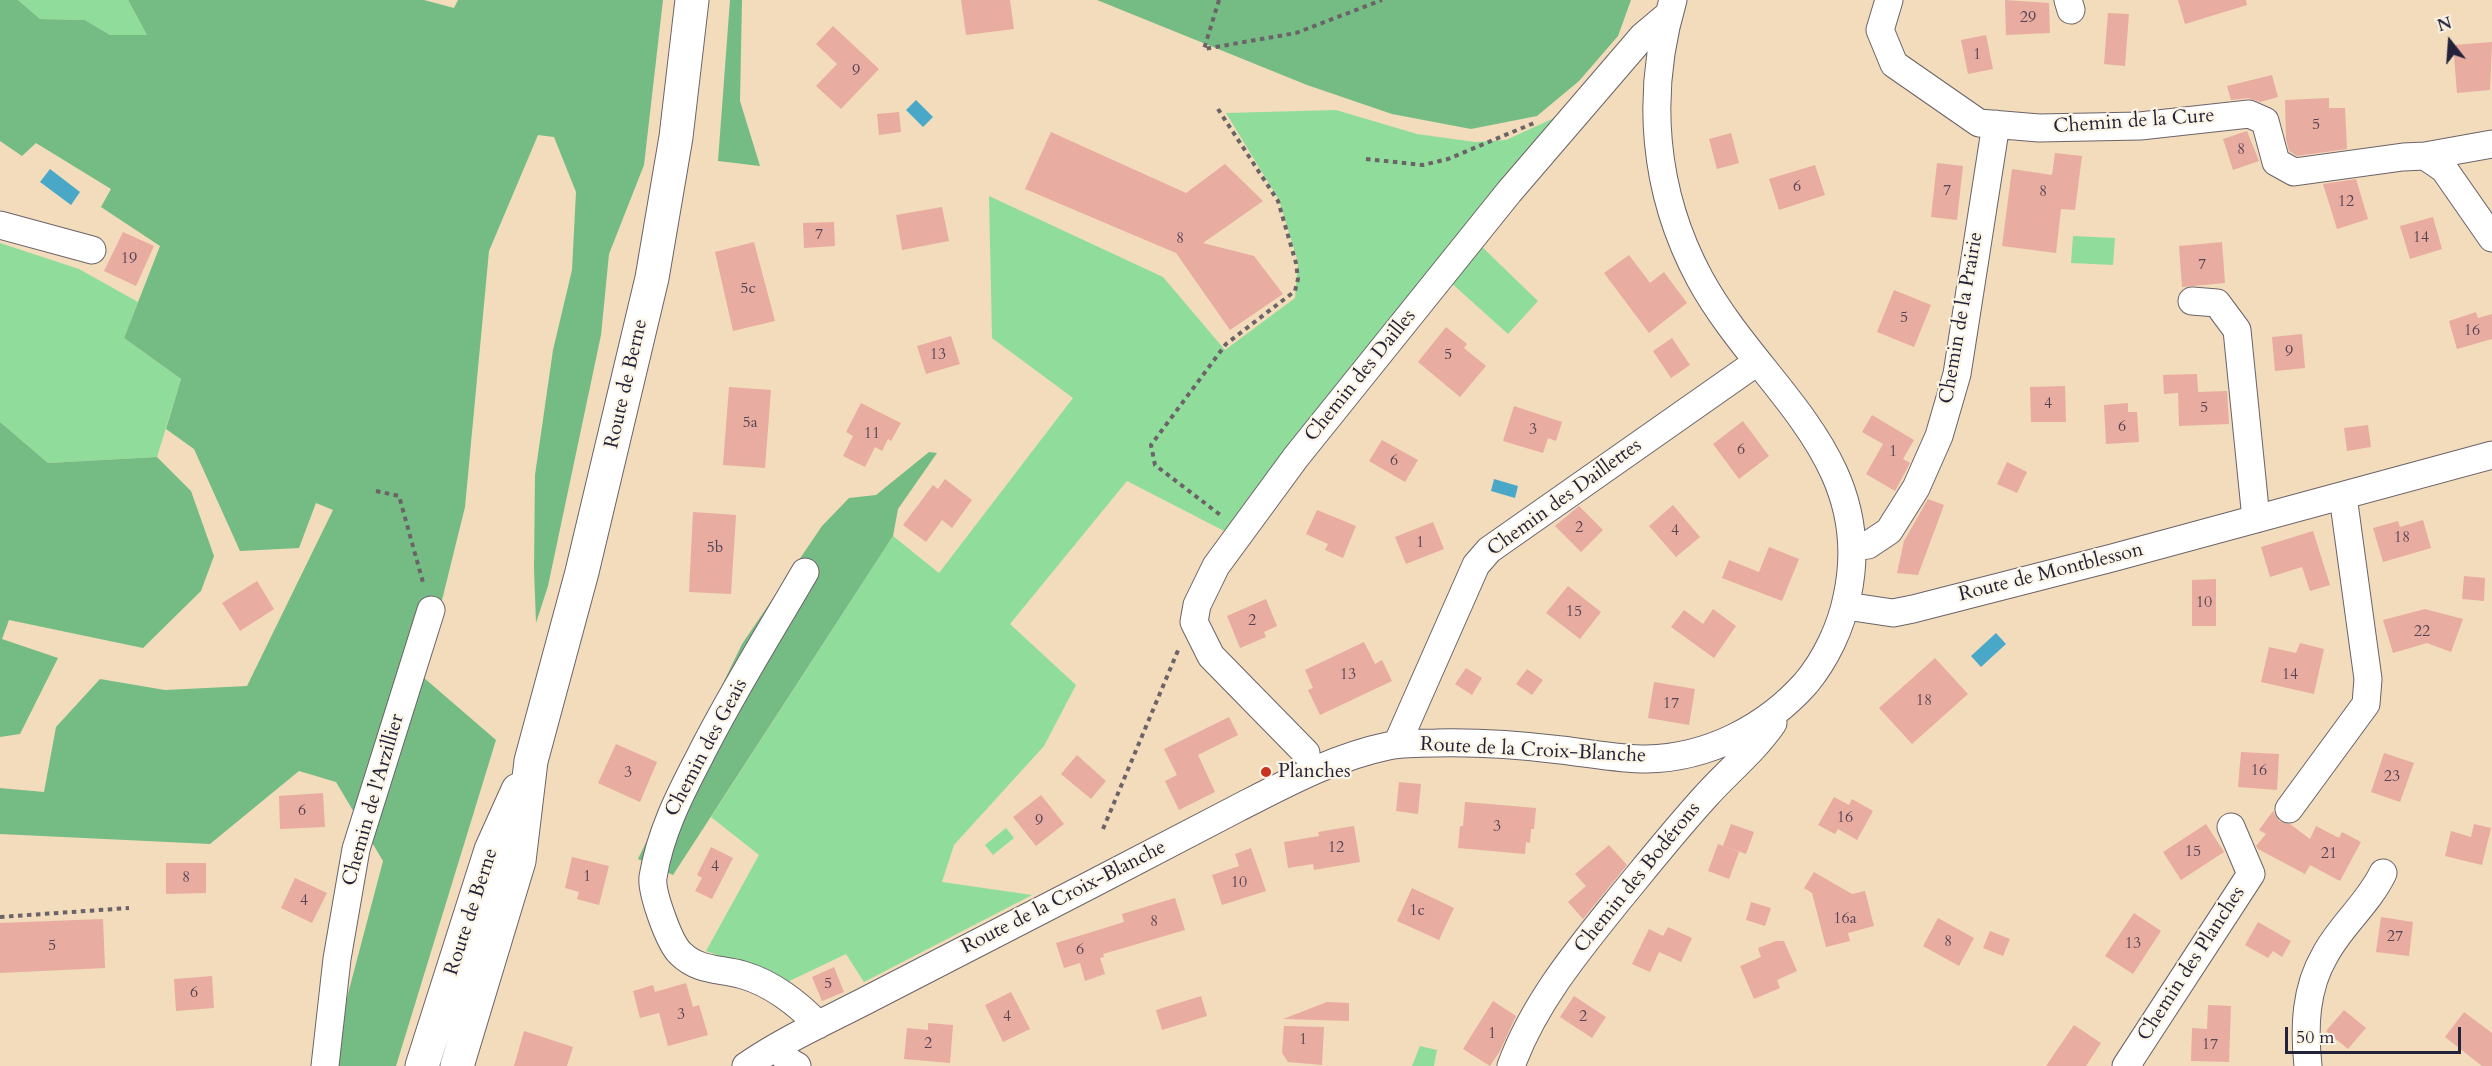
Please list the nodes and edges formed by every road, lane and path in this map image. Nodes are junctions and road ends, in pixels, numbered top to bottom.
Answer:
1 (692, 0) edge
2 (1219, 0) edge
3 (1382, 0) edge
4 (1889, 0) edge
5 (1670, 8) edge
6 (1218, 109) dead end
7 (1542, 120) dead end
8 (1996, 124) junction
9 (2492, 144) edge
10 (2425, 156) junction
11 (1366, 159) dead end
12 (0, 225) edge
13 (2492, 238) edge
14 (92, 250) dead end
15 (2192, 301) dead end
16 (1757, 362) junction
17 (2492, 455) edge
18 (376, 491) dead end
19 (2343, 495) junction
20 (2256, 519) junction
21 (1243, 531) junction
22 (1853, 547) junction
23 (805, 572) dead end
24 (1846, 606) junction
25 (431, 610) joint
26 (1194, 622) junction
27 (1785, 705) junction
28 (1397, 744) junction
29 (1305, 753) dead end
30 (531, 761) junction
31 (2289, 809) dead end
32 (2231, 827) dead end
33 (1103, 829) dead end
34 (2383, 873) dead end
35 (129, 908) dead end
36 (0, 917) edge
37 (818, 1025) junction
38 (778, 1047) junction
39 (325, 1066) edge
40 (422, 1066) edge
41 (457, 1066) edge
42 (746, 1066) edge
43 (796, 1066) edge
44 (1511, 1066) edge
45 (2126, 1066) edge
46 (2308, 1066) edge

1 - 30 main road, Route de Berne
2 - 3 path
4 - 8 street, Chemin de la Cure
5 - 16 street, Route de la Croix-Blanche
5 - 21 street, Chemin des Dailles
6 - 21 path
7 - 11 path
8 - 10 street, Chemin de la Cure
8 - 22 street, Chemin de la Prairie
9 - 10 street, Chemin de la Cure
10 - 13 street
12 - 14 street
15 - 20 street
16 - 22 street, Route de la Croix-Blanche
16 - 28 street, Chemin des Daillettes
17 - 19 street, Route de Montblesson
18 - 25 path
19 - 20 street, Route de Montblesson
19 - 31 street
20 - 24 street, Route de Montblesson
21 - 26 street, Chemin des Dailles
22 - 24 street, Route de la Croix-Blanche
23 - 37 street, Chemin des Geais
24 - 27 street, Route de la Croix-Blanche
25 - 39 street, Chemin de l'Arzillier
26 - 29 street
26 - 33 path
27 - 28 street, Route de la Croix-Blanche
27 - 44 street, Chemin des Bodérons
28 - 37 street, Route de la Croix-Blanche
30 - 40 main road, Route de Berne
30 - 41 main road, Route de Berne
32 - 45 street, Chemin des Planches
34 - 46 street
35 - 36 path
37 - 38 street, Route de la Croix-Blanche
38 - 42 street, Route de la Croix-Blanche
38 - 43 street

